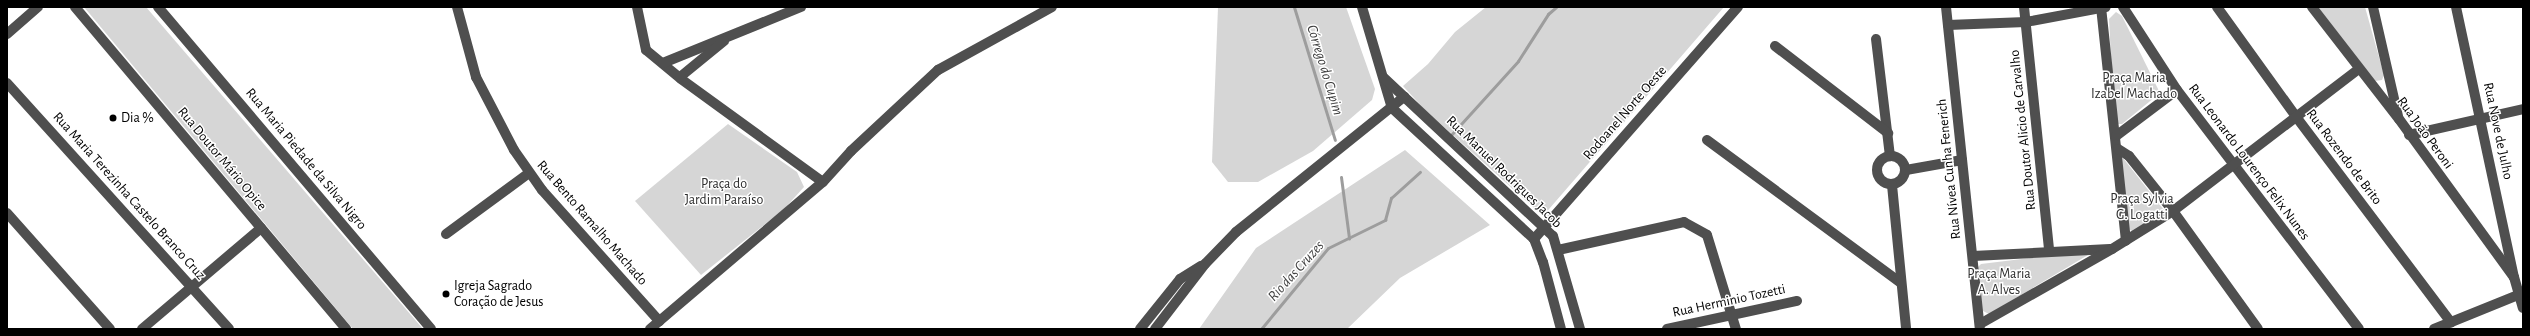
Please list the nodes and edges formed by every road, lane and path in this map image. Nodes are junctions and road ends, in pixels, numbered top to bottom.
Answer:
1 (38, 7) edge
2 (75, 7) edge
3 (158, 7) edge
4 (457, 7) edge
5 (637, 7) edge
6 (801, 7) edge
7 (1052, 7) edge
8 (1362, 7) edge
9 (1738, 7) edge
10 (1946, 7) edge
11 (2024, 7) edge
12 (2123, 7) edge
13 (2217, 7) edge
14 (2312, 7) edge
15 (2374, 7) edge
16 (2456, 7) edge
17 (2103, 8) edge
18 (2026, 22) junction
19 (1948, 25) junction
20 (7, 34) edge
21 (734, 34) junction
22 (1876, 39) dead end
23 (1775, 46) dead end
24 (662, 63) junction
25 (2359, 69) junction
26 (680, 77) junction
27 (1384, 78) junction
28 (7, 83) edge
29 (2177, 90) junction
30 (1404, 97) junction
31 (1392, 108) junction
32 (2523, 109) edge
33 (2297, 118) junction
34 (2481, 118) junction
35 (2399, 119) junction
36 (1888, 132) junction
37 (2409, 135) junction
38 (2116, 136) junction
39 (1707, 140) dead end
40 (2118, 149) junction
41 (1890, 156) junction
42 (1962, 160) junction
43 (2233, 163) junction
44 (1906, 170) junction
45 (529, 173) junction
46 (824, 182) junction
47 (1892, 185) junction
48 (2173, 211) junction
49 (7, 213) edge
50 (1545, 227) junction
51 (261, 228) junction
52 (446, 234) dead end
53 (2506, 238) junction
54 (1534, 239) junction
55 (2126, 241) junction
56 (2491, 246) junction
57 (2112, 249) junction
58 (1558, 250) junction
59 (2049, 251) junction
60 (1973, 256) junction
61 (1205, 264) junction
62 (2514, 277) junction
63 (1901, 283) junction
64 (193, 287) junction
65 (2520, 294) junction
66 (1797, 301) dead end
67 (2523, 308) edge
68 (1732, 315) junction
69 (659, 321) junction
70 (2452, 322) junction
71 (1980, 326) edge
72 (110, 329) edge
73 (142, 329) edge
74 (229, 329) edge
75 (346, 329) edge
76 (431, 329) edge
77 (650, 329) edge
78 (1140, 329) edge
79 (1155, 329) edge
80 (1561, 329) edge
81 (1580, 329) edge
82 (1667, 329) edge
83 (1736, 329) edge
84 (1906, 329) edge
85 (2258, 329) edge
86 (2359, 329) edge
87 (2434, 329) edge

1 - 20 street
2 - 51 street, Rua Doutor Mário Opice
3 - 76 street, Rua Maria Piedade da Silva Nigro
4 - 45 street, Rua Bento Ramalho Machado
5 - 24 street
6 - 21 street
7 - 46 street
8 - 27 street, Rua Manuel Rodrigues Jacob
9 - 50 street, Rodoanel Norte Oeste
10 - 19 street, Rua Nívea Cunha Fenerich
11 - 18 street, Rua Doutor Alicio de Carvalho
12 - 29 street, Rua Leonardo Lourenço Felix Nunes
13 - 33 street, Rua Rozendo de Brito
14 - 25 street, Rua João Peroni
15 - 35 street
16 - 34 street, Rua Nove de Julho
17 - 18 street
17 - 38 street
18 - 19 street
18 - 59 street, Rua Doutor Alicio de Carvalho
19 - 42 street, Rua Nívea Cunha Fenerich
21 - 24 street
21 - 26 street
22 - 36 street
23 - 36 street
24 - 26 street
25 - 33 street
25 - 35 street, Rua João Peroni
26 - 46 street
27 - 30 street, Rua Manuel Rodrigues Jacob
27 - 31 street, Rua Manuel Rodrigues Jacob
28 - 64 street, Rua Maria Terezinha Castelo Branco Cruz
29 - 38 street
29 - 43 street, Rua Leonardo Lourenço Felix Nunes
30 - 31 street
30 - 50 street, Rua Manuel Rodrigues Jacob
31 - 54 street, Rua Manuel Rodrigues Jacob
31 - 61 street
32 - 34 street
33 - 43 street
33 - 70 street, Rua Rozendo de Brito
34 - 37 street
34 - 53 street, Rua Nove de Julho
35 - 37 street, Rua João Peroni
36 - 41 street
37 - 56 street, Rua João Peroni
38 - 40 street
39 - 63 street
40 - 48 street
40 - 55 street
41 - 44 street
41 - 47 street
42 - 44 street
42 - 60 street, Rua Nívea Cunha Fenerich
43 - 48 street
43 - 86 street, Rua Leonardo Lourenço Felix Nunes
44 - 47 street
45 - 52 street
45 - 69 street, Rua Bento Ramalho Machado
46 - 69 street
47 - 63 street
48 - 55 street
48 - 85 street
49 - 72 street
50 - 54 street, Rodoanel Norte Oeste
50 - 58 street, Rua Manuel Rodrigues Jacob
51 - 64 street
51 - 75 street, Rua Doutor Mário Opice
53 - 56 street
53 - 62 street, Rua Nove de Julho
54 - 80 street, Rua Manuel Rodrigues Jacob
55 - 57 street
56 - 62 street, Rua João Peroni
57 - 59 street
57 - 71 street
58 - 68 street
58 - 81 street, Rua Manuel Rodrigues Jacob
59 - 60 street
60 - 71 street, Rua Nívea Cunha Fenerich
61 - 78 street
61 - 79 street
62 - 65 street, Rua Nove de Julho
63 - 84 street
64 - 73 street
64 - 74 street, Rua Maria Terezinha Castelo Branco Cruz
65 - 67 street, Rua Nove de Julho
65 - 70 street
66 - 68 street, Rua Herminio Tozetti
68 - 82 street, Rua Herminio Tozetti
68 - 83 street
69 - 77 street
70 - 87 street

